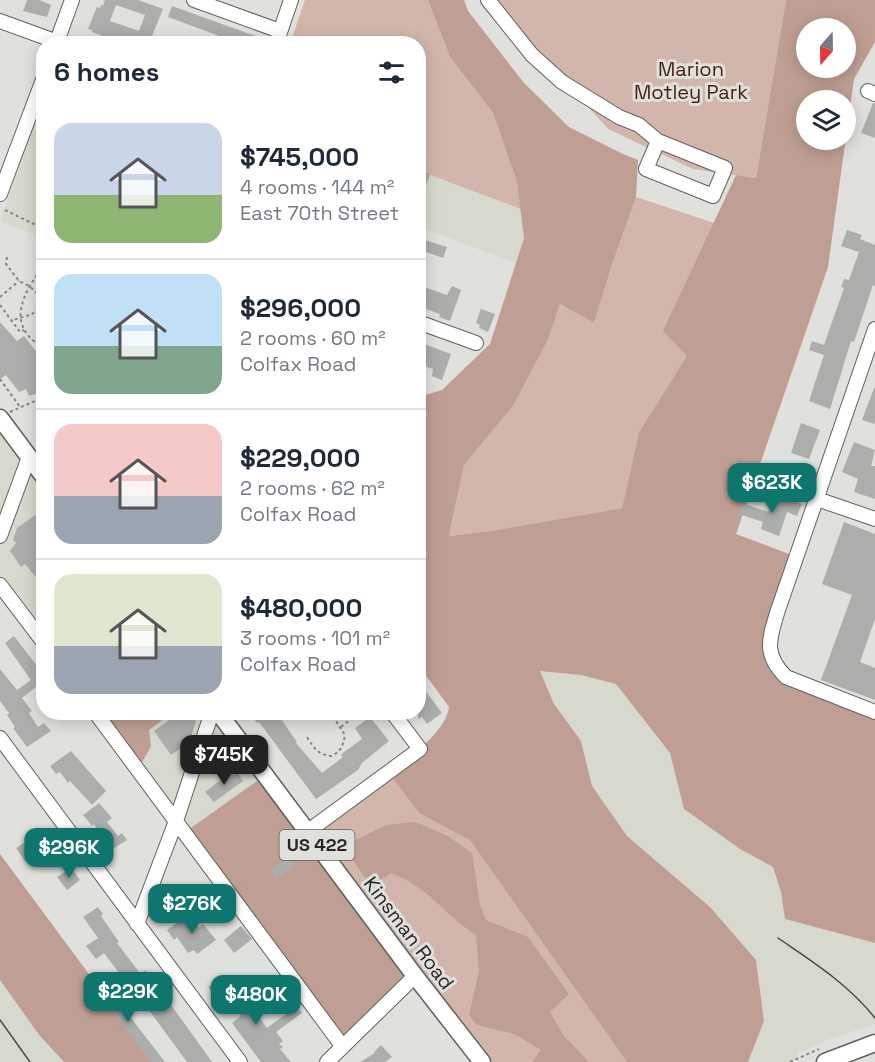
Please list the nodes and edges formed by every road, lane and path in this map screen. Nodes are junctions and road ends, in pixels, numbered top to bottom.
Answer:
1 (72, 0) edge
2 (194, 0) edge
3 (291, 0) edge
4 (488, 0) edge
5 (0, 21) edge
6 (40, 36) edge
7 (60, 36) edge
8 (276, 36) edge
9 (278, 36) edge
10 (36, 98) edge
11 (658, 141) junction
12 (0, 194) edge
13 (5, 210) dead end
14 (36, 225) edge
15 (7, 257) dead end
16 (36, 276) edge
17 (19, 281) junction
18 (29, 286) junction
19 (36, 292) edge
20 (0, 297) edge
21 (0, 305) edge
22 (36, 311) edge
23 (20, 317) junction
24 (12, 321) junction
25 (426, 325) edge
26 (875, 329) edge
27 (24, 330) junction
28 (36, 343) edge
29 (476, 343) dead end
30 (0, 379) edge
31 (36, 400) edge
32 (20, 407) junction
33 (5, 415) edge
34 (29, 457) junction
35 (36, 466) edge
36 (817, 499) junction
37 (875, 519) edge
38 (0, 536) edge
39 (0, 585) edge
40 (36, 633) edge
41 (875, 712) edge
42 (101, 720) edge
43 (209, 720) edge
44 (225, 720) edge
45 (336, 720) edge
46 (350, 720) edge
47 (398, 720) edge
48 (341, 727) junction
49 (307, 737) dead end
50 (0, 738) edge
51 (176, 821) junction
52 (307, 832) junction
53 (137, 924) junction
54 (415, 976) junction
55 (875, 1043) edge
56 (343, 1047) junction
57 (799, 1058) dead end
58 (240, 1062) edge
59 (327, 1062) edge
60 (482, 1062) edge
61 (790, 1062) edge
62 (825, 1062) edge

1 - 7 street
2 - 8 street
3 - 9 street
4 - 11 street
5 - 6 street
10 - 12 street
11 - 11 street
13 - 14 path
15 - 17 path
16 - 18 path
17 - 18 path
17 - 20 path
18 - 19 path
18 - 23 path
21 - 24 path
22 - 23 path
23 - 24 path
23 - 27 path
24 - 27 path
25 - 29 street
26 - 36 street
27 - 28 path
30 - 32 path
31 - 32 path
32 - 33 path
33 - 34 main road
34 - 35 main road
34 - 38 street
36 - 37 street
36 - 41 street
39 - 40 street
42 - 51 street
43 - 51 street
44 - 52 main road, Kinsman Road / US 422
45 - 48 path
46 - 48 path
47 - 52 street
48 - 49 path
50 - 53 street
51 - 53 street
51 - 56 street
52 - 54 main road, Kinsman Road / US 422
53 - 58 street
54 - 56 street
54 - 60 main road, Kinsman Road / US 422
55 - 62 main road
56 - 59 street
57 - 61 path

